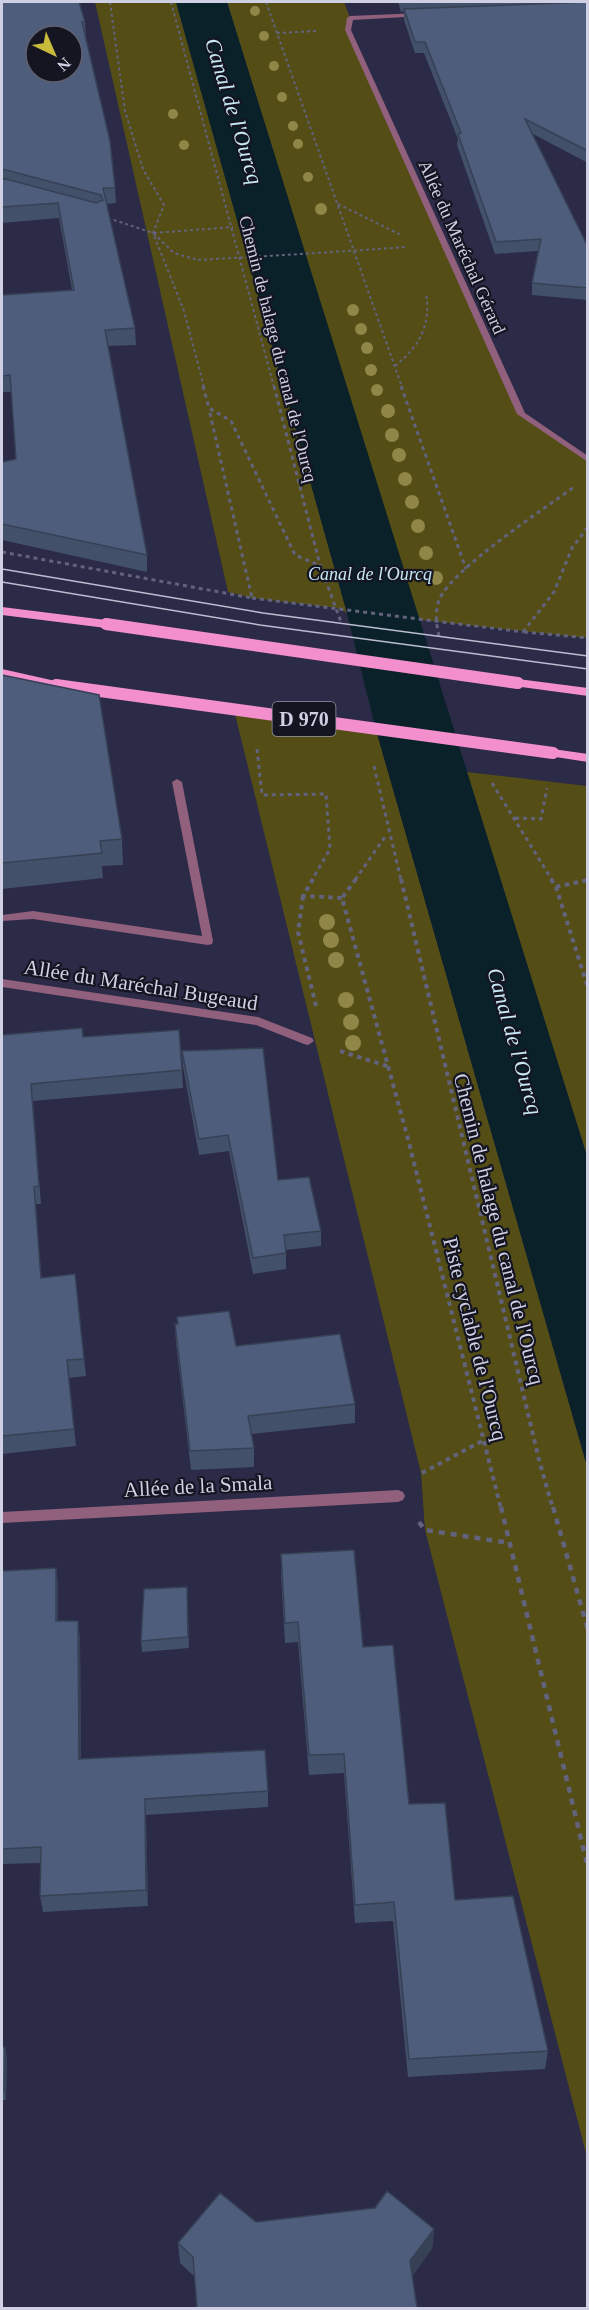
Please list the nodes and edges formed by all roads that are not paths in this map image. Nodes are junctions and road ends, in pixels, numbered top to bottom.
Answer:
1 (433, 15) edge
2 (588, 460) edge
3 (2, 611) edge
4 (2, 672) edge
5 (588, 692) edge
6 (588, 758) edge
7 (177, 782) dead end
8 (2, 918) edge
9 (2, 983) edge
10 (308, 1041) road end
11 (398, 1496) road end
12 (2, 1518) edge

1 - 2 street, Allée du Maréchal Gérard
3 - 5 main road, bridge
4 - 6 main road, D 970, bridge
7 - 8 street
9 - 10 street, Allée du Maréchal Bugeaud
11 - 12 street, Allée de la Smala

